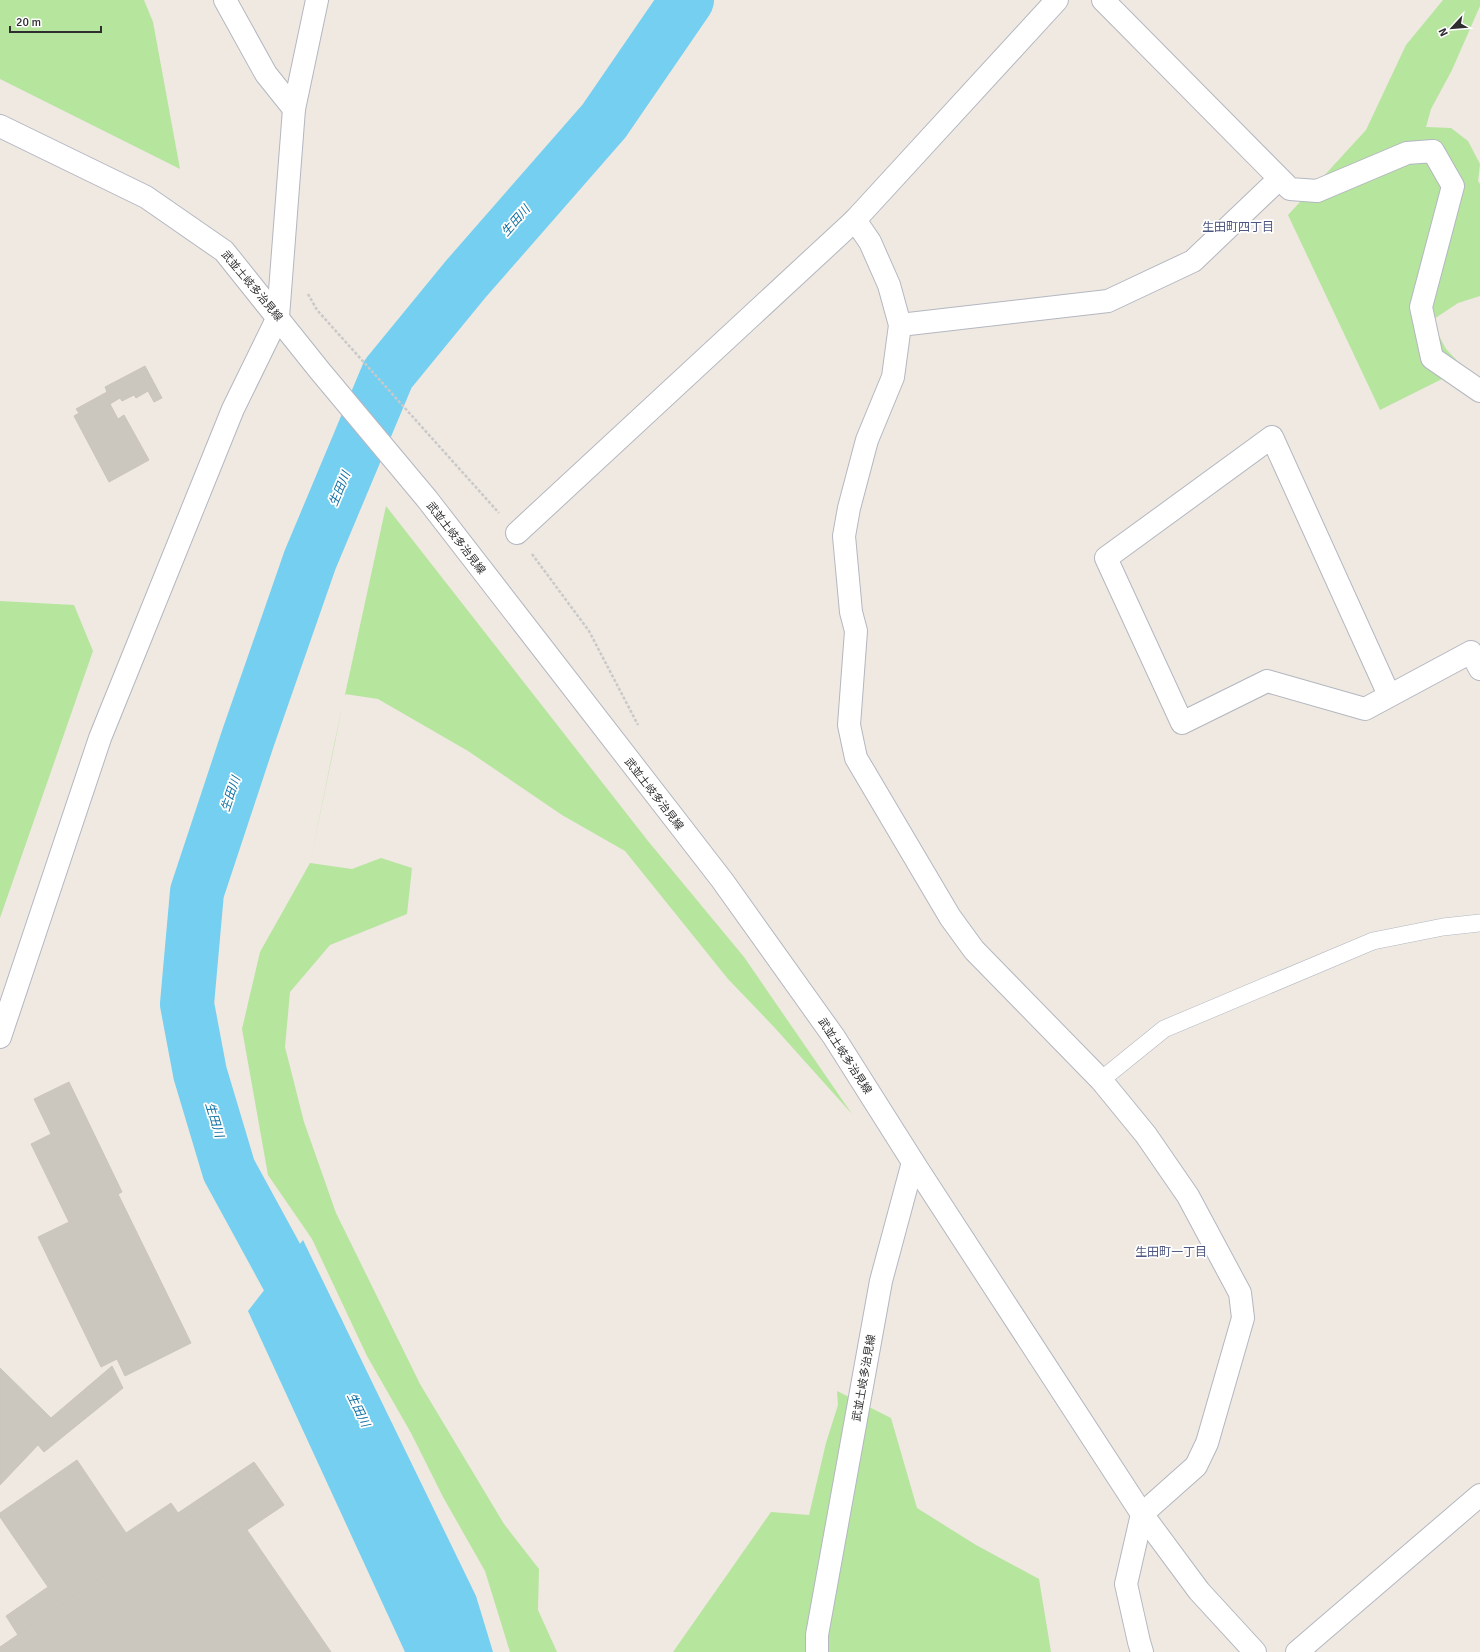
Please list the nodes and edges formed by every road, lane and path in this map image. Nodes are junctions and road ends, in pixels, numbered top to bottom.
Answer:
1 (225, 0) edge
2 (317, 0) edge
3 (1057, 0) edge
4 (1103, 0) edge
5 (294, 108) junction
6 (0, 126) edge
7 (1279, 179) junction
8 (855, 220) junction
9 (317, 310) dead end
10 (278, 317) junction
11 (900, 325) junction
12 (1480, 391) edge
13 (517, 534) junction
14 (1480, 668) edge
15 (1389, 695) junction
16 (640, 729) dead end
17 (1480, 923) edge
18 (0, 1037) edge
19 (1101, 1080) junction
20 (913, 1162) junction
21 (1480, 1495) edge
22 (1142, 1514) junction
23 (817, 1652) edge
24 (1142, 1652) edge
25 (1255, 1652) edge
26 (1297, 1652) edge

1 - 5 street
2 - 5 street
3 - 8 street
4 - 7 street
5 - 10 street
6 - 10 street, 武並土岐多治見線
7 - 11 street
7 - 12 street
8 - 11 street
8 - 13 street
9 - 13 path
10 - 18 street
10 - 20 street, 武並土岐多治見線
11 - 19 street
13 - 16 path
14 - 15 street
15 - 15 street
17 - 19 lane
19 - 22 street
20 - 22 street
20 - 23 street, 武並土岐多治見線
21 - 26 street
22 - 24 street
22 - 25 street

